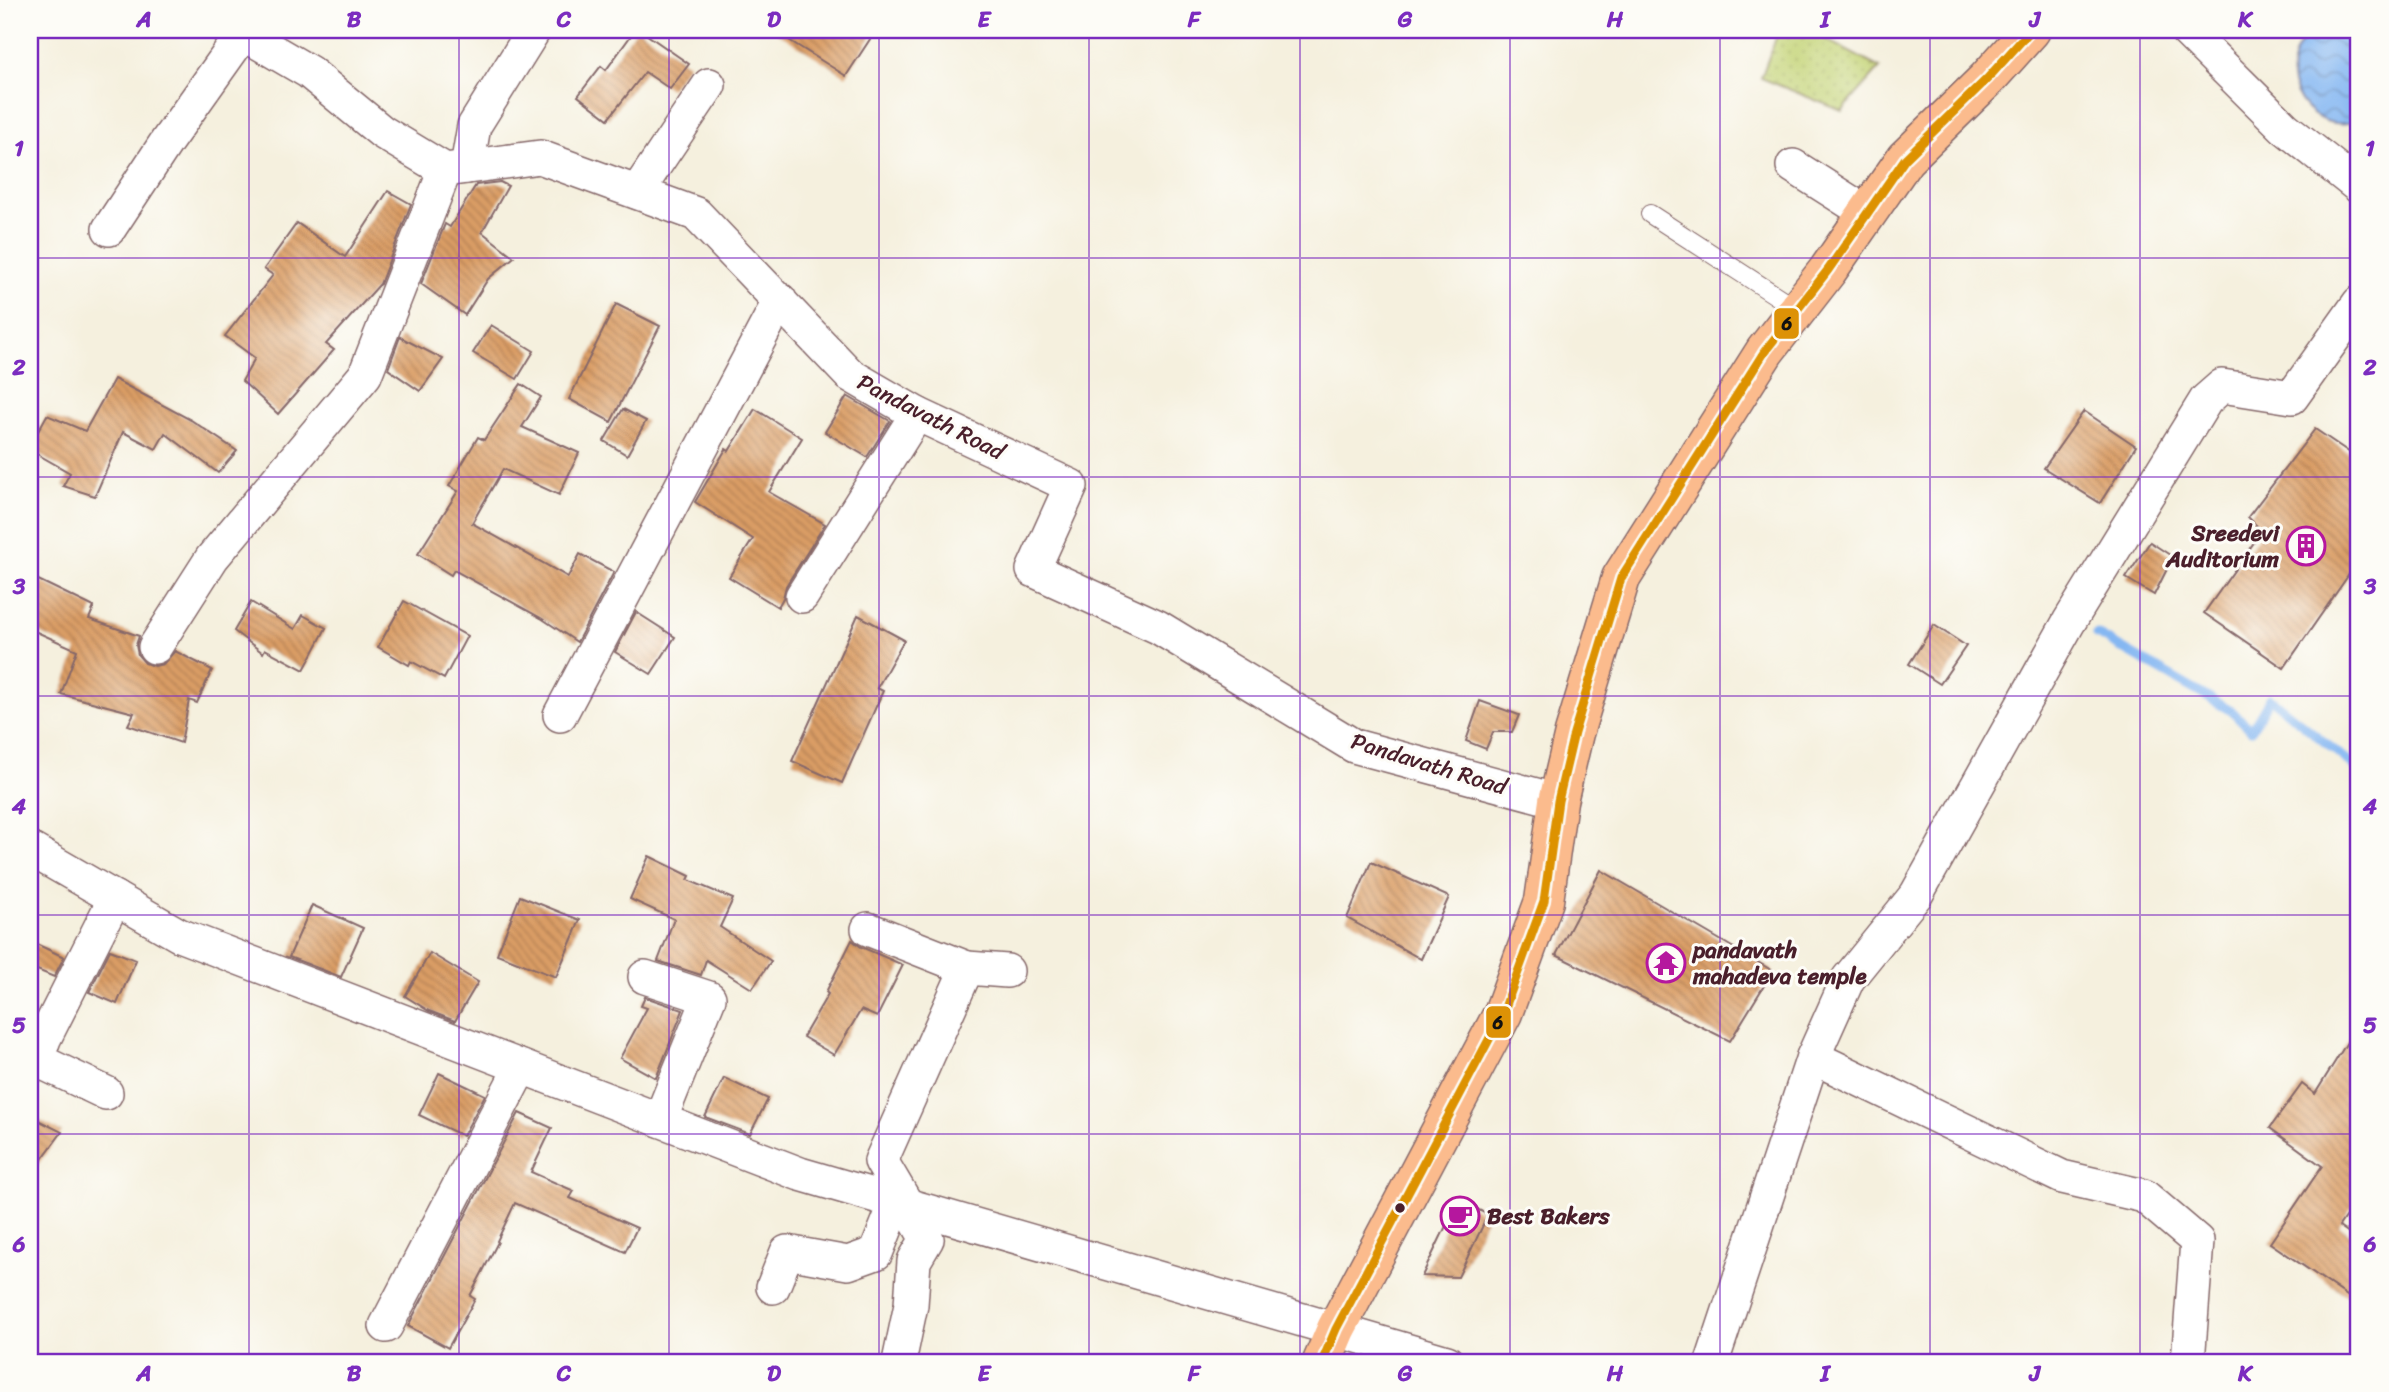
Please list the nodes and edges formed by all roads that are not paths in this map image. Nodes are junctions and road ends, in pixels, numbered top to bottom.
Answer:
1 (534, 30) edge
2 (2031, 30) edge
3 (2186, 30) edge
4 (240, 32) edge
5 (709, 85) dead end
6 (1793, 166) dead end
7 (456, 168) junction
8 (2359, 187) edge
9 (637, 192) junction
10 (1867, 213) junction
11 (1650, 214) dead end
12 (109, 229) dead end
13 (780, 300) junction
14 (2359, 303) edge
15 (1797, 309) junction
16 (917, 414) junction
17 (802, 596) dead end
18 (155, 646) dead end
19 (560, 715) dead end
20 (1558, 802) junction
21 (30, 849) edge
22 (114, 898) junction
23 (868, 929) dead end
24 (967, 968) junction
25 (1007, 971) dead end
26 (645, 977) dead end
27 (1813, 1057) junction
28 (521, 1067) junction
29 (106, 1093) dead end
30 (660, 1121) junction
31 (902, 1205) junction
32 (773, 1287) dead end
33 (386, 1326) dead end
34 (1329, 1345) edge
35 (900, 1362) edge
36 (1447, 1362) edge
37 (1712, 1362) edge
38 (2188, 1362) edge

1 - 7 street
2 - 10 highway
3 - 8 street
4 - 7 street
4 - 12 street
5 - 9 street
6 - 10 street
7 - 9 street, Pandavath Road
7 - 18 street
9 - 13 street, Pandavath Road
10 - 15 highway
11 - 15 lane
13 - 16 street, Pandavath Road
13 - 19 street
14 - 27 street
15 - 20 highway
16 - 17 street
16 - 20 street, Pandavath Road
20 - 34 highway
21 - 22 street
22 - 28 street
22 - 29 street
23 - 24 street
24 - 25 street
24 - 31 street
26 - 30 street
27 - 37 street
27 - 38 street
28 - 30 street
28 - 33 street
30 - 31 street
31 - 32 street
31 - 34 street
31 - 35 street
34 - 36 street

